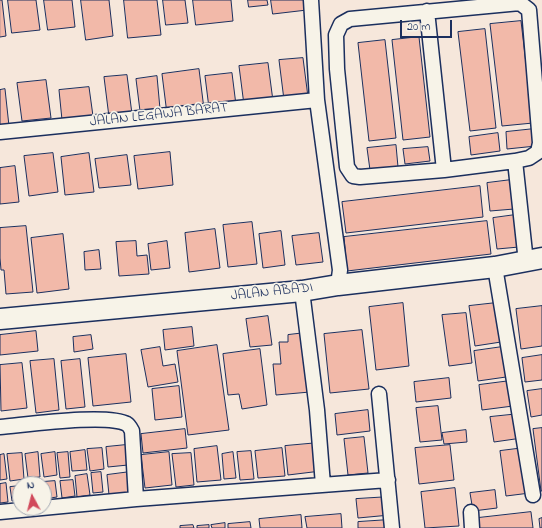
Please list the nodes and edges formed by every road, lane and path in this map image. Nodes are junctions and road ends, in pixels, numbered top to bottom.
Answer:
1 (311, 0) edge
2 (427, 12) junction
3 (317, 100) junction
4 (0, 132) edge
5 (515, 161) junction
6 (444, 170) junction
7 (534, 260) edge
8 (495, 267) junction
9 (338, 284) junction
10 (302, 291) junction
11 (0, 319) edge
12 (378, 394) dead end
13 (0, 427) edge
14 (388, 480) junction
15 (323, 485) junction
16 (533, 495) dead end
17 (136, 499) junction
18 (0, 512) edge
19 (471, 512) dead end
20 (392, 528) edge
21 (472, 528) edge

1 - 3 street
2 - 5 street
2 - 6 street
2 - 6 street
3 - 4 street, JALAN LEGAWA BARAT
3 - 9 street
5 - 6 street
5 - 7 street
7 - 8 street, JALAN ABADI
8 - 9 street, JALAN ABADI
8 - 16 street
9 - 10 street, JALAN ABADI
10 - 11 street, JALAN ABADI
10 - 15 street
12 - 14 street
13 - 17 street
14 - 15 street
14 - 20 street
15 - 17 street
17 - 18 street
19 - 21 street

